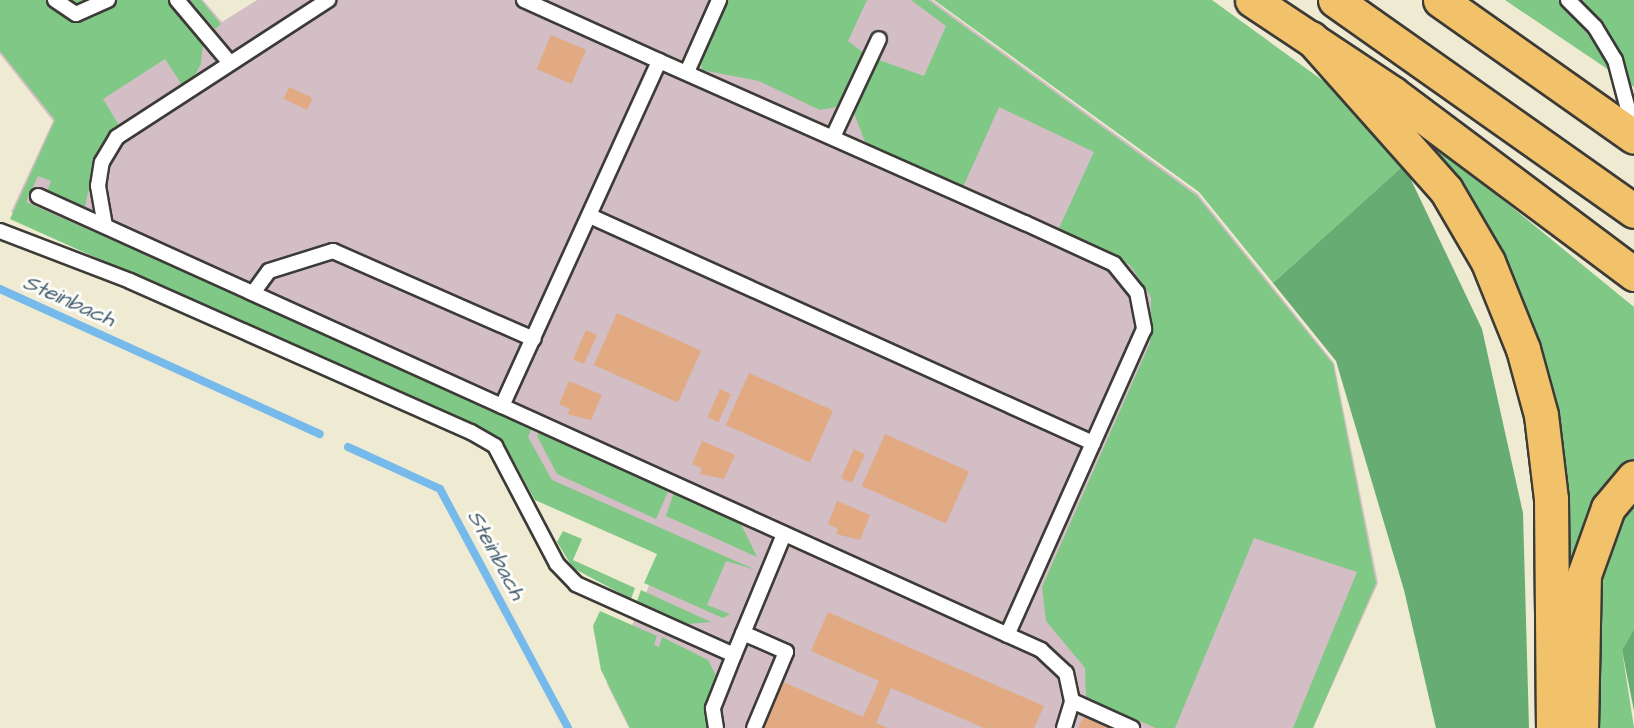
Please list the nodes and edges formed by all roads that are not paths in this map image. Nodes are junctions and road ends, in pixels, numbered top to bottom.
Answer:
1 (55, 0) edge
2 (108, 0) edge
3 (177, 0) edge
4 (328, 0) edge
5 (524, 0) edge
6 (719, 0) edge
7 (1252, 0) edge
8 (1335, 0) edge
9 (1440, 0) edge
10 (1568, 0) edge
11 (1311, 38) junction
12 (879, 39) dead end
13 (659, 61) junction
14 (230, 63) junction
15 (687, 72) junction
16 (1634, 135) edge
17 (833, 137) junction
18 (38, 196) dead end
19 (1634, 211) edge
20 (590, 216) junction
21 (105, 226) junction
22 (0, 231) edge
23 (1634, 274) edge
24 (253, 293) junction
25 (533, 339) junction
26 (502, 406) junction
27 (1093, 443) junction
28 (1634, 477) edge
29 (784, 534) junction
30 (743, 633) junction
31 (1006, 635) junction
32 (734, 655) junction
33 (1072, 702) junction
34 (716, 728) edge
35 (754, 728) edge
36 (1064, 728) edge
37 (1132, 728) edge
38 (1553, 728) edge
39 (1581, 728) edge

1 - 2 lane
3 - 14 lane
4 - 14 lane
5 - 13 lane
6 - 15 lane
7 - 11 highway
8 - 19 highway
9 - 16 highway
10 - 16 lane
11 - 23 highway
11 - 38 highway
12 - 17 lane
13 - 15 lane
13 - 20 lane
14 - 21 lane
15 - 17 lane
17 - 27 lane
18 - 21 lane
20 - 25 lane
20 - 27 lane
21 - 24 lane
22 - 32 lane
24 - 25 lane
24 - 26 lane
25 - 26 lane
26 - 29 lane
27 - 31 lane
28 - 39 highway
29 - 30 lane
29 - 31 lane
30 - 32 lane
30 - 35 lane
31 - 33 lane
32 - 34 lane
33 - 36 lane
33 - 37 lane

